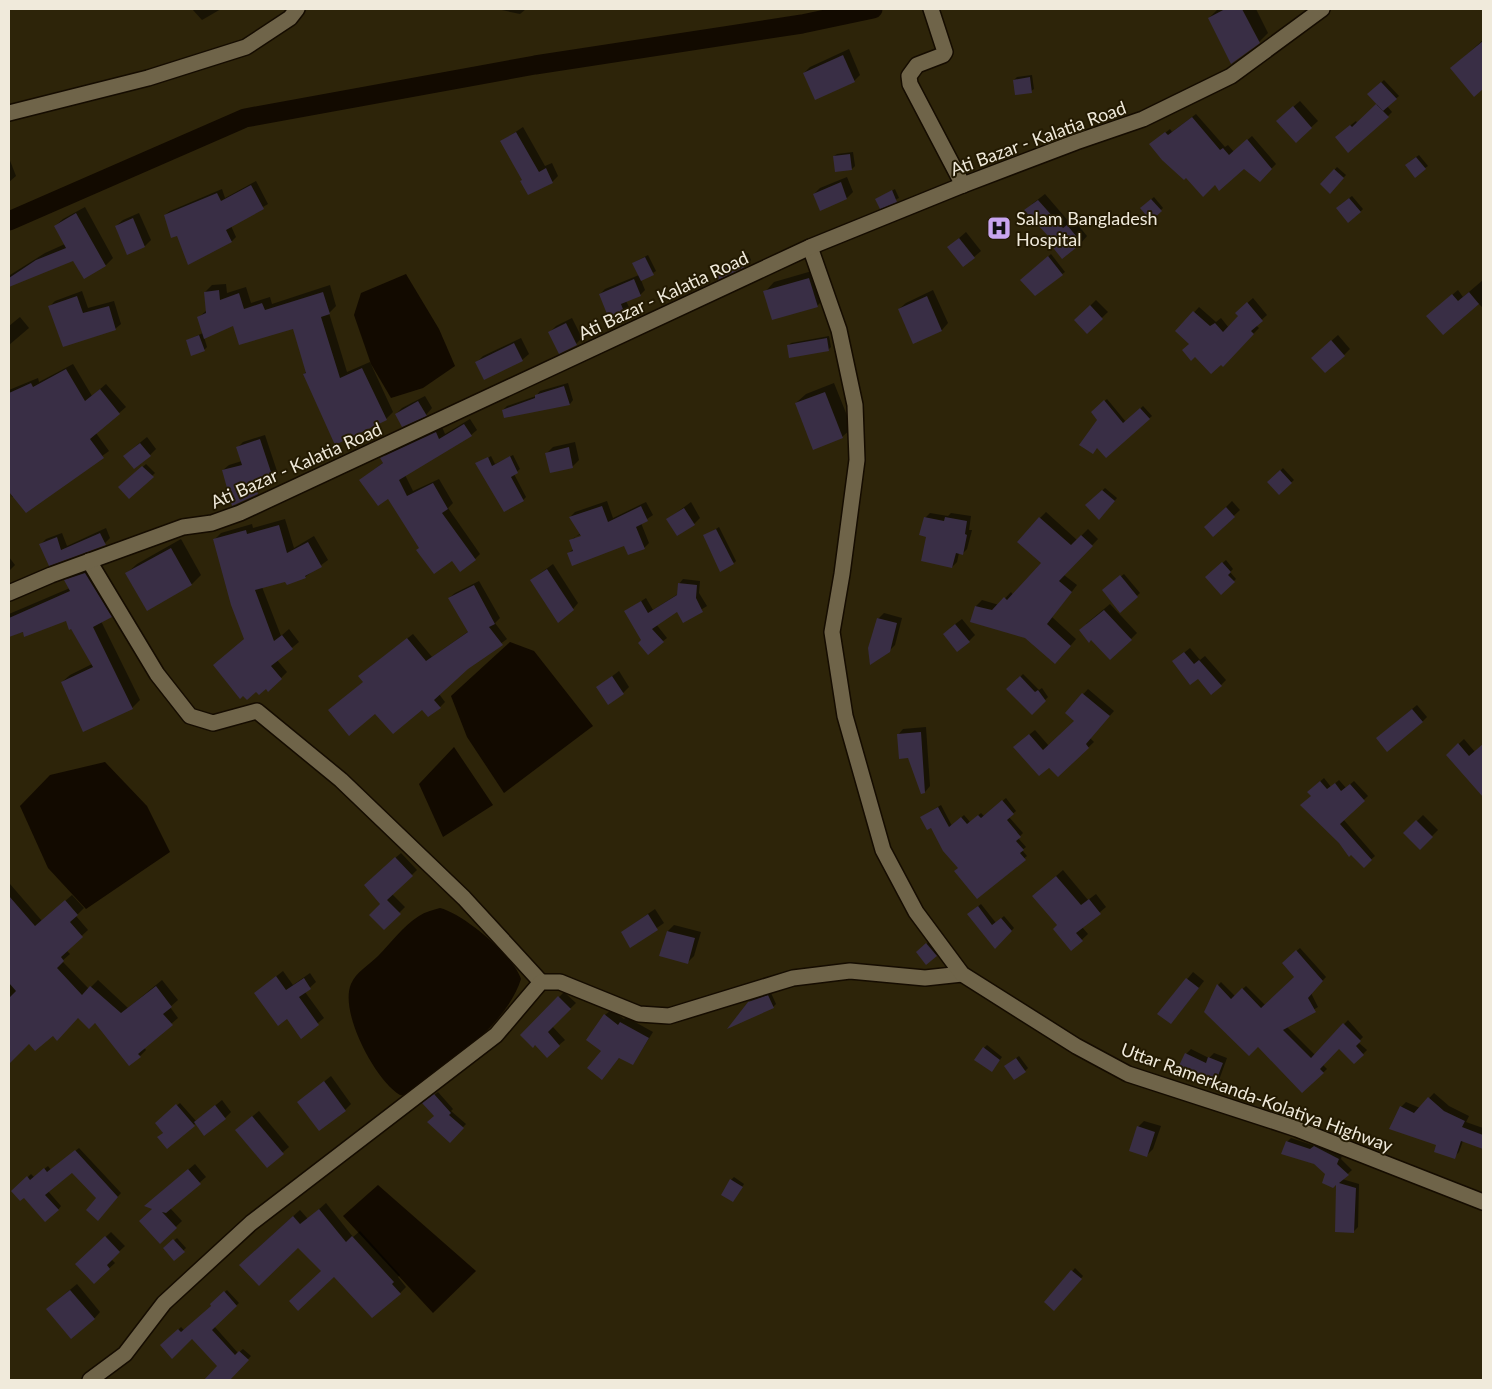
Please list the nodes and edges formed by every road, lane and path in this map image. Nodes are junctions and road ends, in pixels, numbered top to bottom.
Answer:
1 (297, 9) edge
2 (931, 9) edge
3 (1322, 9) edge
4 (9, 113) edge
5 (962, 185) junction
6 (810, 247) junction
7 (89, 561) junction
8 (9, 593) edge
9 (962, 974) junction
10 (541, 982) junction
11 (1483, 1202) edge
12 (90, 1380) edge

1 - 4 street
2 - 5 street
3 - 5 street, Ati Bazar - Kalatia Road
5 - 6 street, Ati Bazar - Kalatia Road
6 - 7 street, Ati Bazar - Kalatia Road
6 - 9 street, Uttar Ramerkanda-Kolatiya Highway
7 - 8 street, Ati Bazar - Kalatia Road
7 - 10 street
9 - 10 street
9 - 11 street, Uttar Ramerkanda-Kolatiya Highway
10 - 12 street

